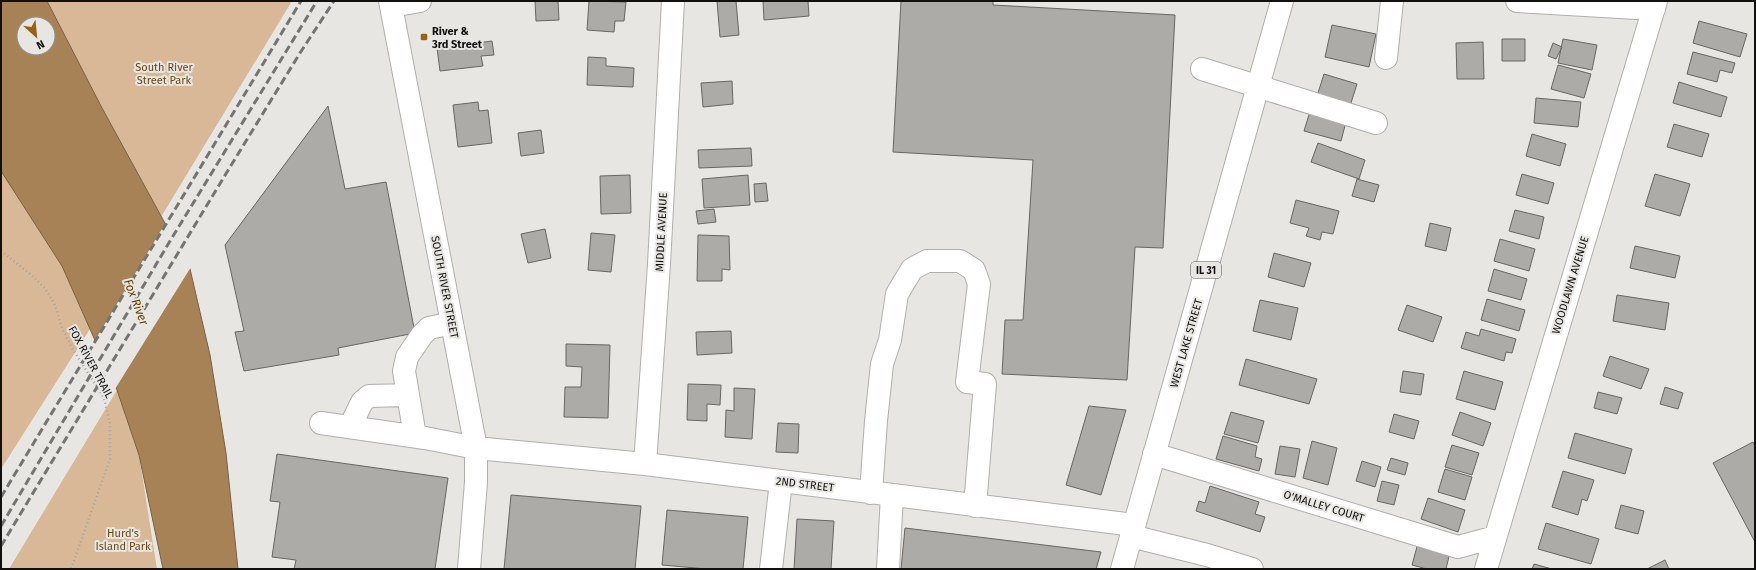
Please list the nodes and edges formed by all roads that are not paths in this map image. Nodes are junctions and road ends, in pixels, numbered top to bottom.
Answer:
1 (420, 1) edge
2 (673, 1) edge
3 (1282, 1) edge
4 (1392, 1) edge
5 (1517, 1) edge
6 (391, 3) edge
7 (1655, 5) edge
8 (1386, 58) dead end
9 (1202, 69) dead end
10 (1258, 86) junction
11 (1376, 123) dead end
12 (452, 323) junction
13 (408, 395) junction
14 (321, 423) dead end
15 (350, 427) junction
16 (415, 436) junction
17 (476, 448) junction
18 (1154, 454) junction
19 (645, 464) junction
20 (782, 481) junction
21 (882, 494) junction
22 (976, 506) junction
23 (1132, 531) junction
24 (1495, 537) junction
25 (469, 569) edge
26 (770, 569) edge
27 (888, 569) edge
28 (1122, 569) edge
29 (1252, 569) edge
30 (1486, 569) edge

1 - 6 street
2 - 19 street, MIDDLE AVENUE
3 - 10 street, WEST LAKE STREET / IL 31
4 - 8 street
5 - 7 street
6 - 12 street, SOUTH RIVER STREET
7 - 24 street, WOODLAWN AVENUE
9 - 10 street
10 - 11 street
10 - 18 street, WEST LAKE STREET / IL 31
12 - 13 street
12 - 17 street, SOUTH RIVER STREET
13 - 15 street
13 - 16 street
14 - 15 street, 2ND STREET
15 - 16 street, 2ND STREET
16 - 17 street, 2ND STREET
17 - 19 street, 2ND STREET
17 - 25 street, SOUTH RIVER STREET
18 - 23 street, WEST LAKE STREET / IL 31
18 - 24 street, O'MALLEY COURT
19 - 20 street, 2ND STREET
20 - 21 street, 2ND STREET
20 - 26 street
21 - 22 street, 2ND STREET
21 - 22 street
21 - 27 street
22 - 23 street, 2ND STREET
23 - 28 street, WEST LAKE STREET / IL 31
23 - 29 street, 2ND STREET
24 - 30 street, WOODLAWN AVENUE

